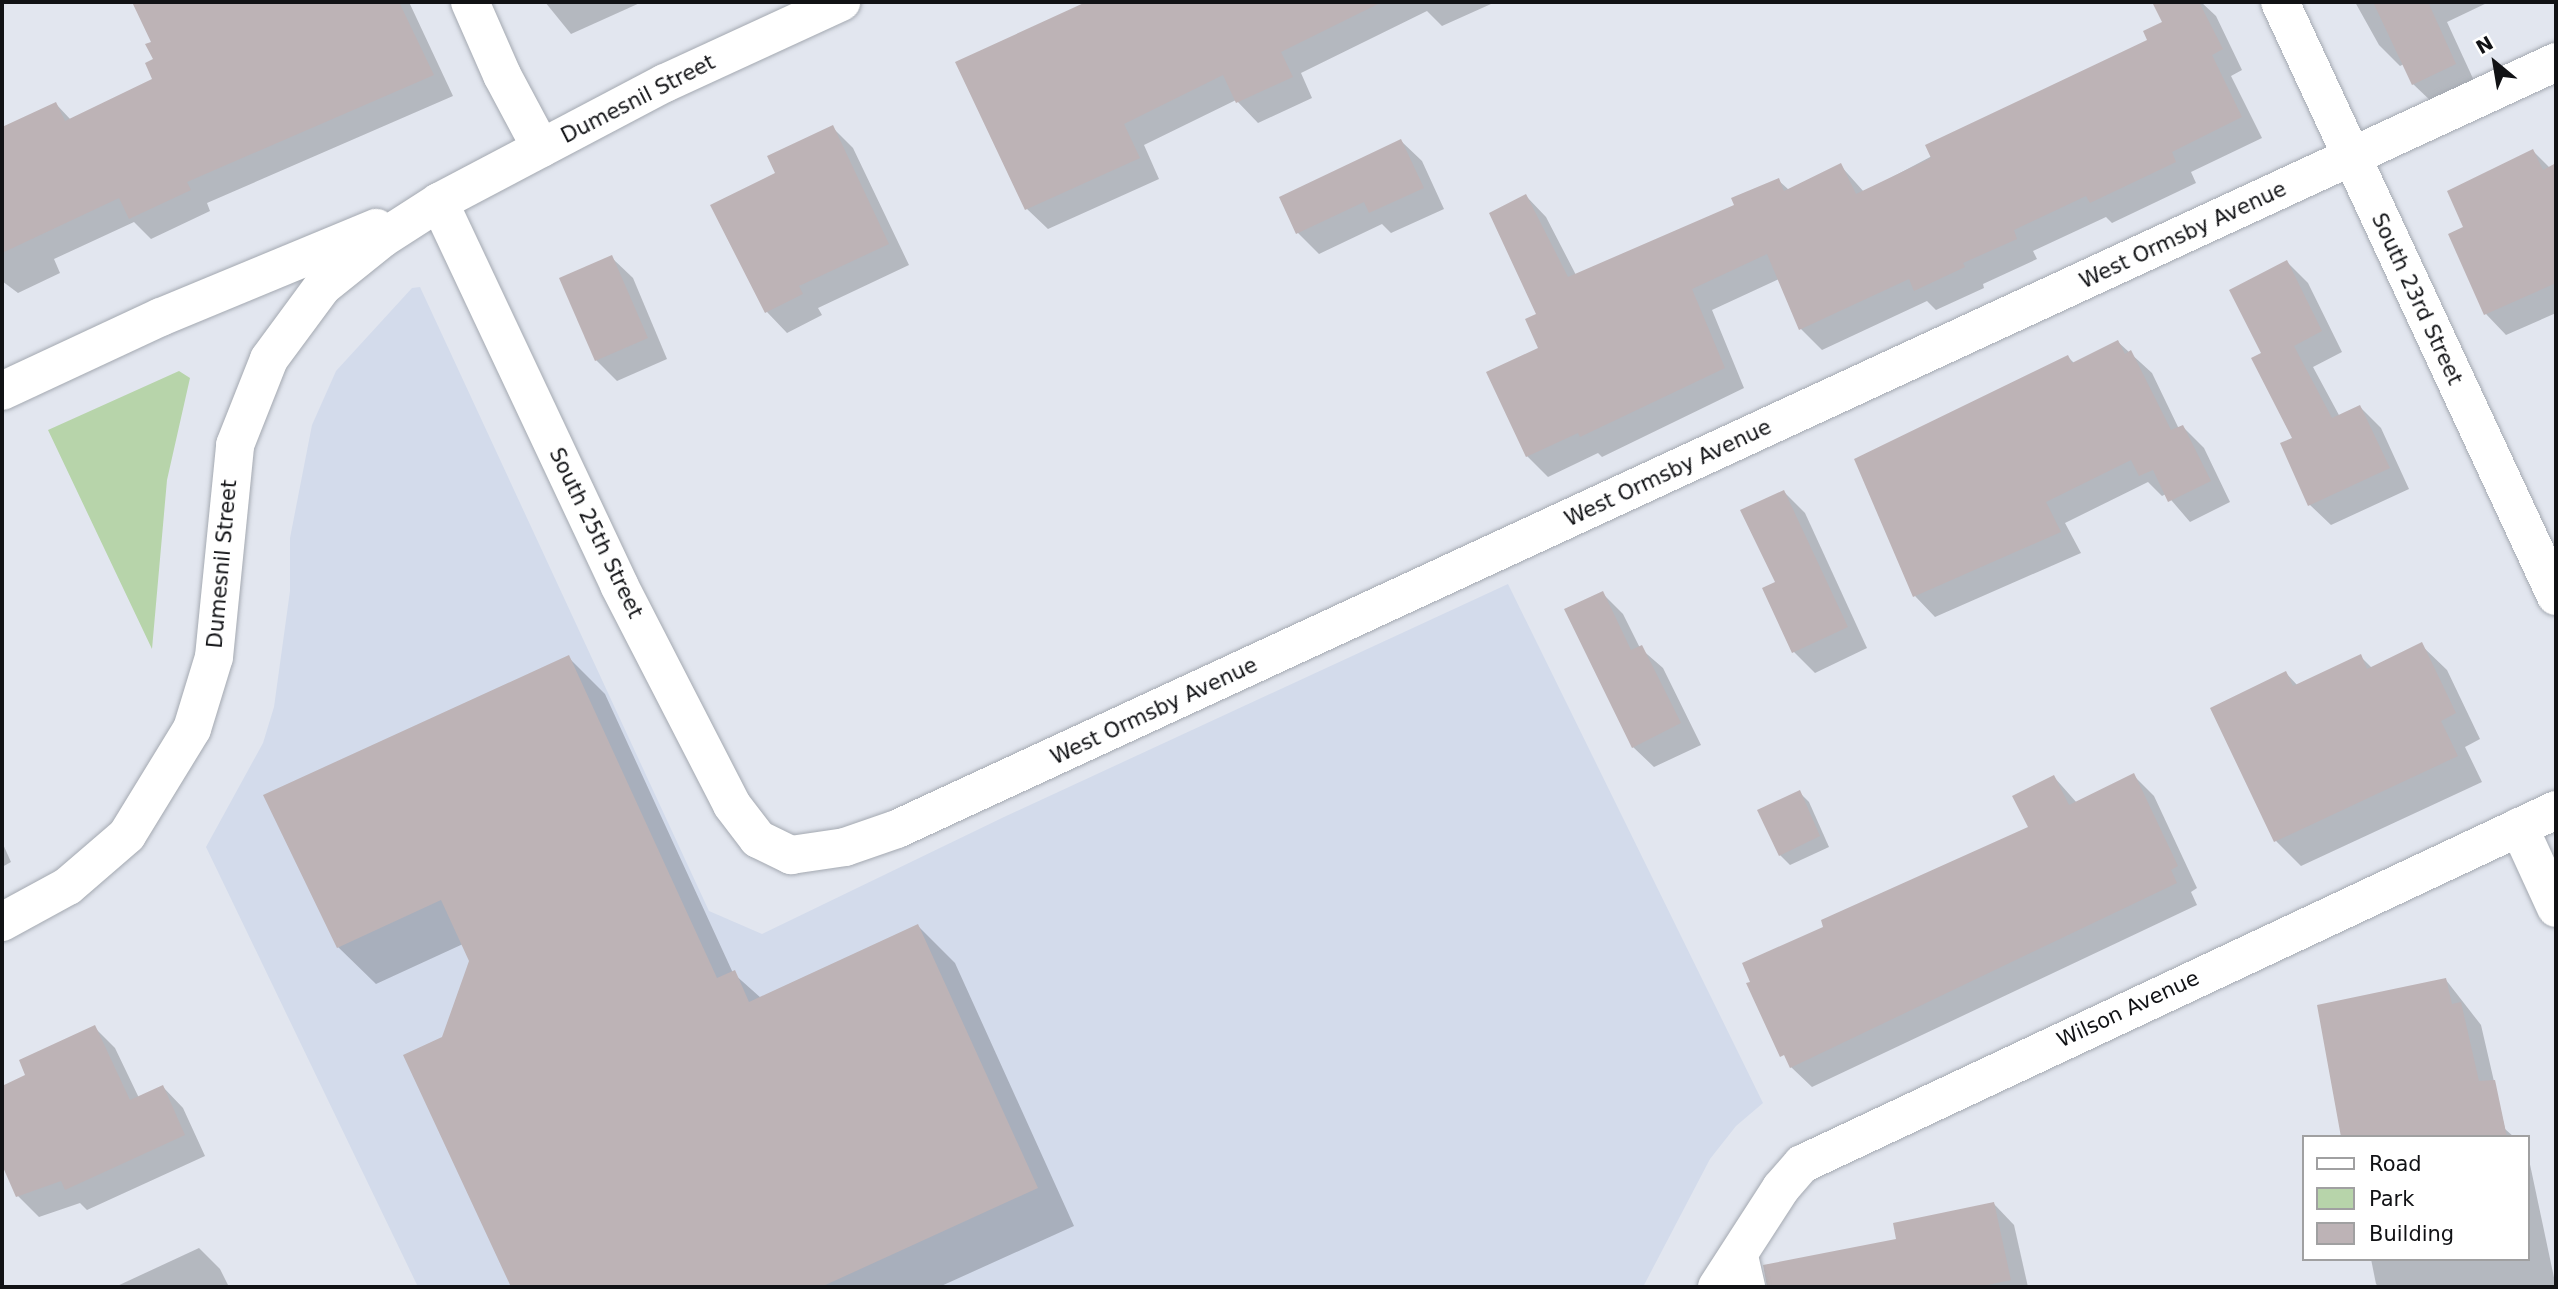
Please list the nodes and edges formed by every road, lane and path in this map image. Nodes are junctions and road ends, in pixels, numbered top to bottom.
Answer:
1 (470, 2) edge
2 (841, 2) edge
3 (2280, 2) edge
4 (2556, 62) edge
5 (541, 148) junction
6 (2351, 157) junction
7 (439, 202) junction
8 (2, 391) edge
9 (2556, 596) edge
10 (2556, 810) edge
11 (2519, 827) junction
12 (773, 849) joint
13 (2556, 908) edge
14 (2, 922) edge
15 (1742, 1271) edge
16 (1717, 1287) edge

1 - 5 street
2 - 5 street, Dumesnil Street
3 - 6 street, South 23rd Street
4 - 6 street, West Ormsby Avenue
5 - 7 street, Dumesnil Street
6 - 9 street, South 23rd Street
6 - 12 street, West Ormsby Avenue
7 - 8 street, Dumesnil Street
7 - 12 street, South 25th Street
7 - 14 street, Dumesnil Street
10 - 11 street, Wilson Avenue
11 - 13 street
11 - 15 street, Wilson Avenue
15 - 16 street, Wilson Avenue

